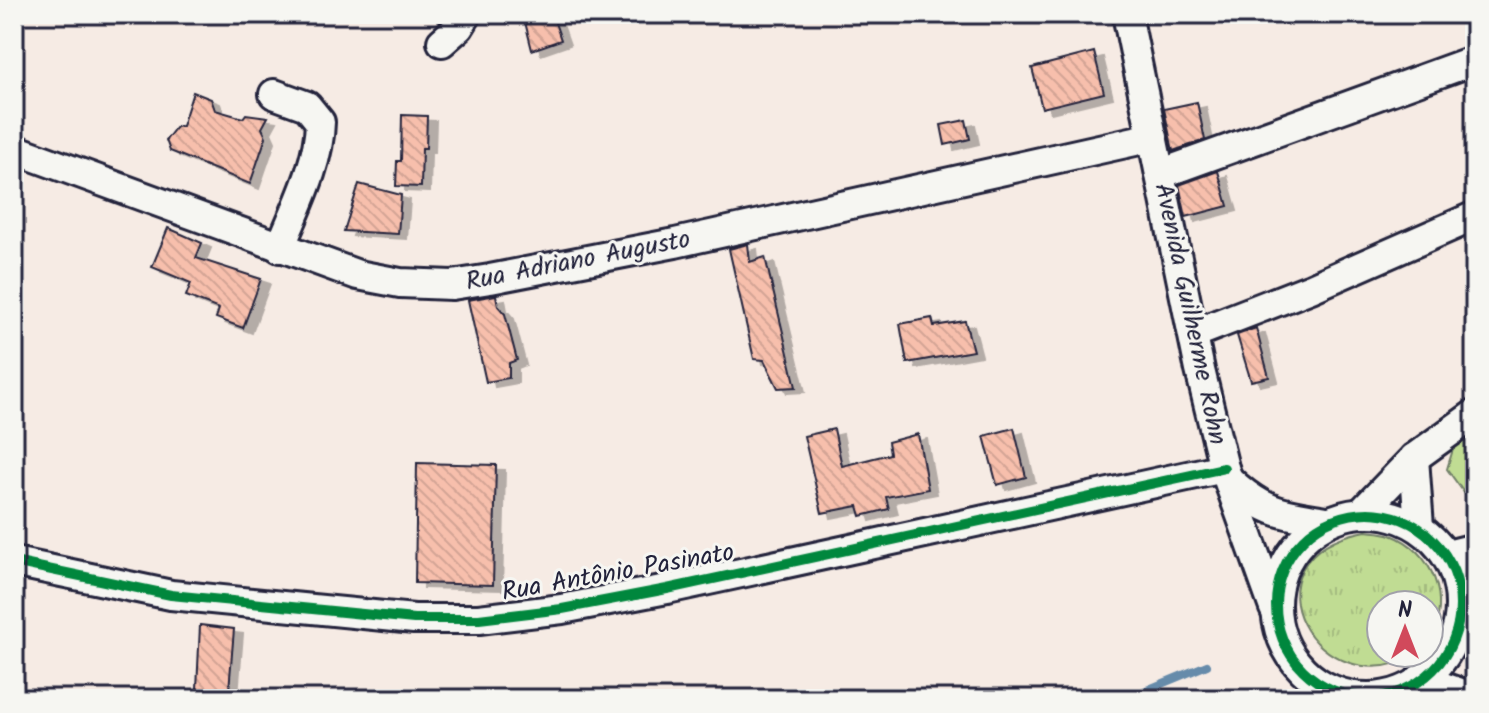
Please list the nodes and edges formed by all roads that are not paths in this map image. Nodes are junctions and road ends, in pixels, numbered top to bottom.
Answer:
1 (467, 14) edge
2 (1127, 14) edge
3 (442, 42) dead end
4 (1475, 60) edge
5 (274, 94) dead end
6 (1153, 137) junction
7 (14, 149) edge
8 (1160, 174) junction
9 (1475, 216) edge
10 (280, 248) junction
11 (1193, 334) junction
12 (1475, 414) edge
13 (1414, 458) junction
14 (1226, 474) junction
15 (1362, 512) junction
16 (1327, 521) junction
17 (1419, 527) junction
18 (1475, 548) edge
19 (1447, 555) junction
20 (14, 562) edge
21 (1274, 608) junction
22 (1468, 620) edge
23 (1294, 662) junction
24 (1405, 689) edge
25 (1475, 698) edge
26 (1308, 699) edge

1 - 3 street
2 - 6 street, Avenida Guilherme Rohn
4 - 8 street
5 - 10 street
6 - 8 street, Avenida Guilherme Rohn
6 - 10 street, Rua Adriano Augusto
7 - 10 street, Rua Adriano Augusto
8 - 11 street, Avenida Guilherme Rohn
9 - 11 street
11 - 14 street, Avenida Guilherme Rohn
12 - 13 street
13 - 15 street
13 - 17 street
14 - 16 street
14 - 20 street, Rua Antônio Pasinato
14 - 21 street, Avenida Guilherme Rohn
15 - 16 street
15 - 17 street
16 - 21 street
17 - 19 street
18 - 19 street
19 - 22 street
21 - 23 street
22 - 24 street
23 - 24 street
23 - 26 street
24 - 25 street

